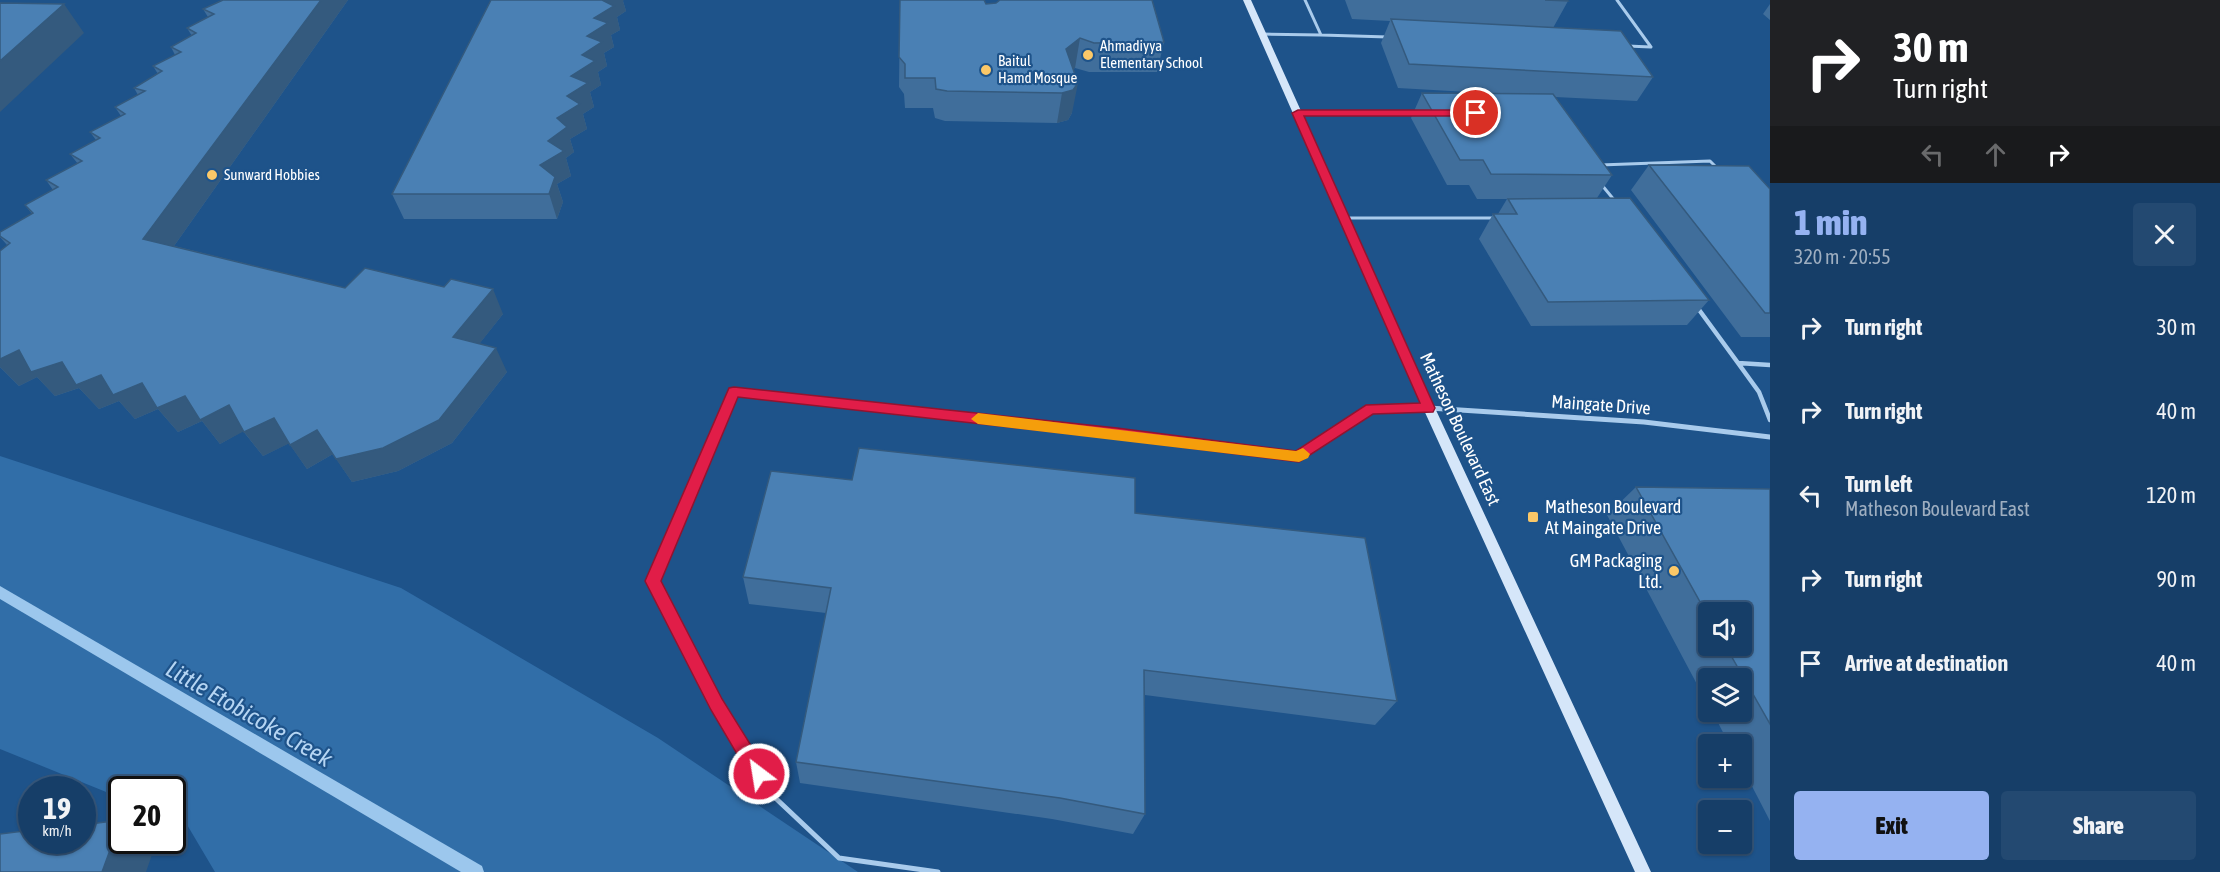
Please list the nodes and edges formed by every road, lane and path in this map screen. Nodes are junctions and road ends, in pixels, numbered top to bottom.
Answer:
1 (1247, 0) edge
2 (1305, 0) edge
3 (1617, 0) edge
4 (1262, 34) junction
5 (1321, 35) junction
6 (1392, 37) edge
7 (1616, 45) edge
8 (1298, 113) junction
9 (1418, 113) dead end
10 (1597, 165) edge
11 (1725, 175) edge
12 (1601, 183) edge
13 (1621, 209) edge
14 (1344, 218) junction
15 (1502, 218) edge
16 (1695, 304) edge
17 (1738, 363) junction
18 (1770, 365) edge
19 (1429, 408) junction
20 (1770, 420) edge
21 (1770, 437) edge
22 (938, 872) edge
23 (1643, 872) edge

1 - 4 street, Matheson Boulevard East
2 - 5 lane
3 - 7 lane
4 - 5 lane
4 - 8 street, Matheson Boulevard East
5 - 6 lane
8 - 9 lane
8 - 14 street, Matheson Boulevard East
10 - 11 lane
12 - 13 lane
14 - 15 lane
14 - 19 street, Matheson Boulevard East
16 - 17 lane
17 - 18 lane
17 - 20 lane
19 - 21 street, Maingate Drive
19 - 22 lane
19 - 23 street, Matheson Boulevard East

